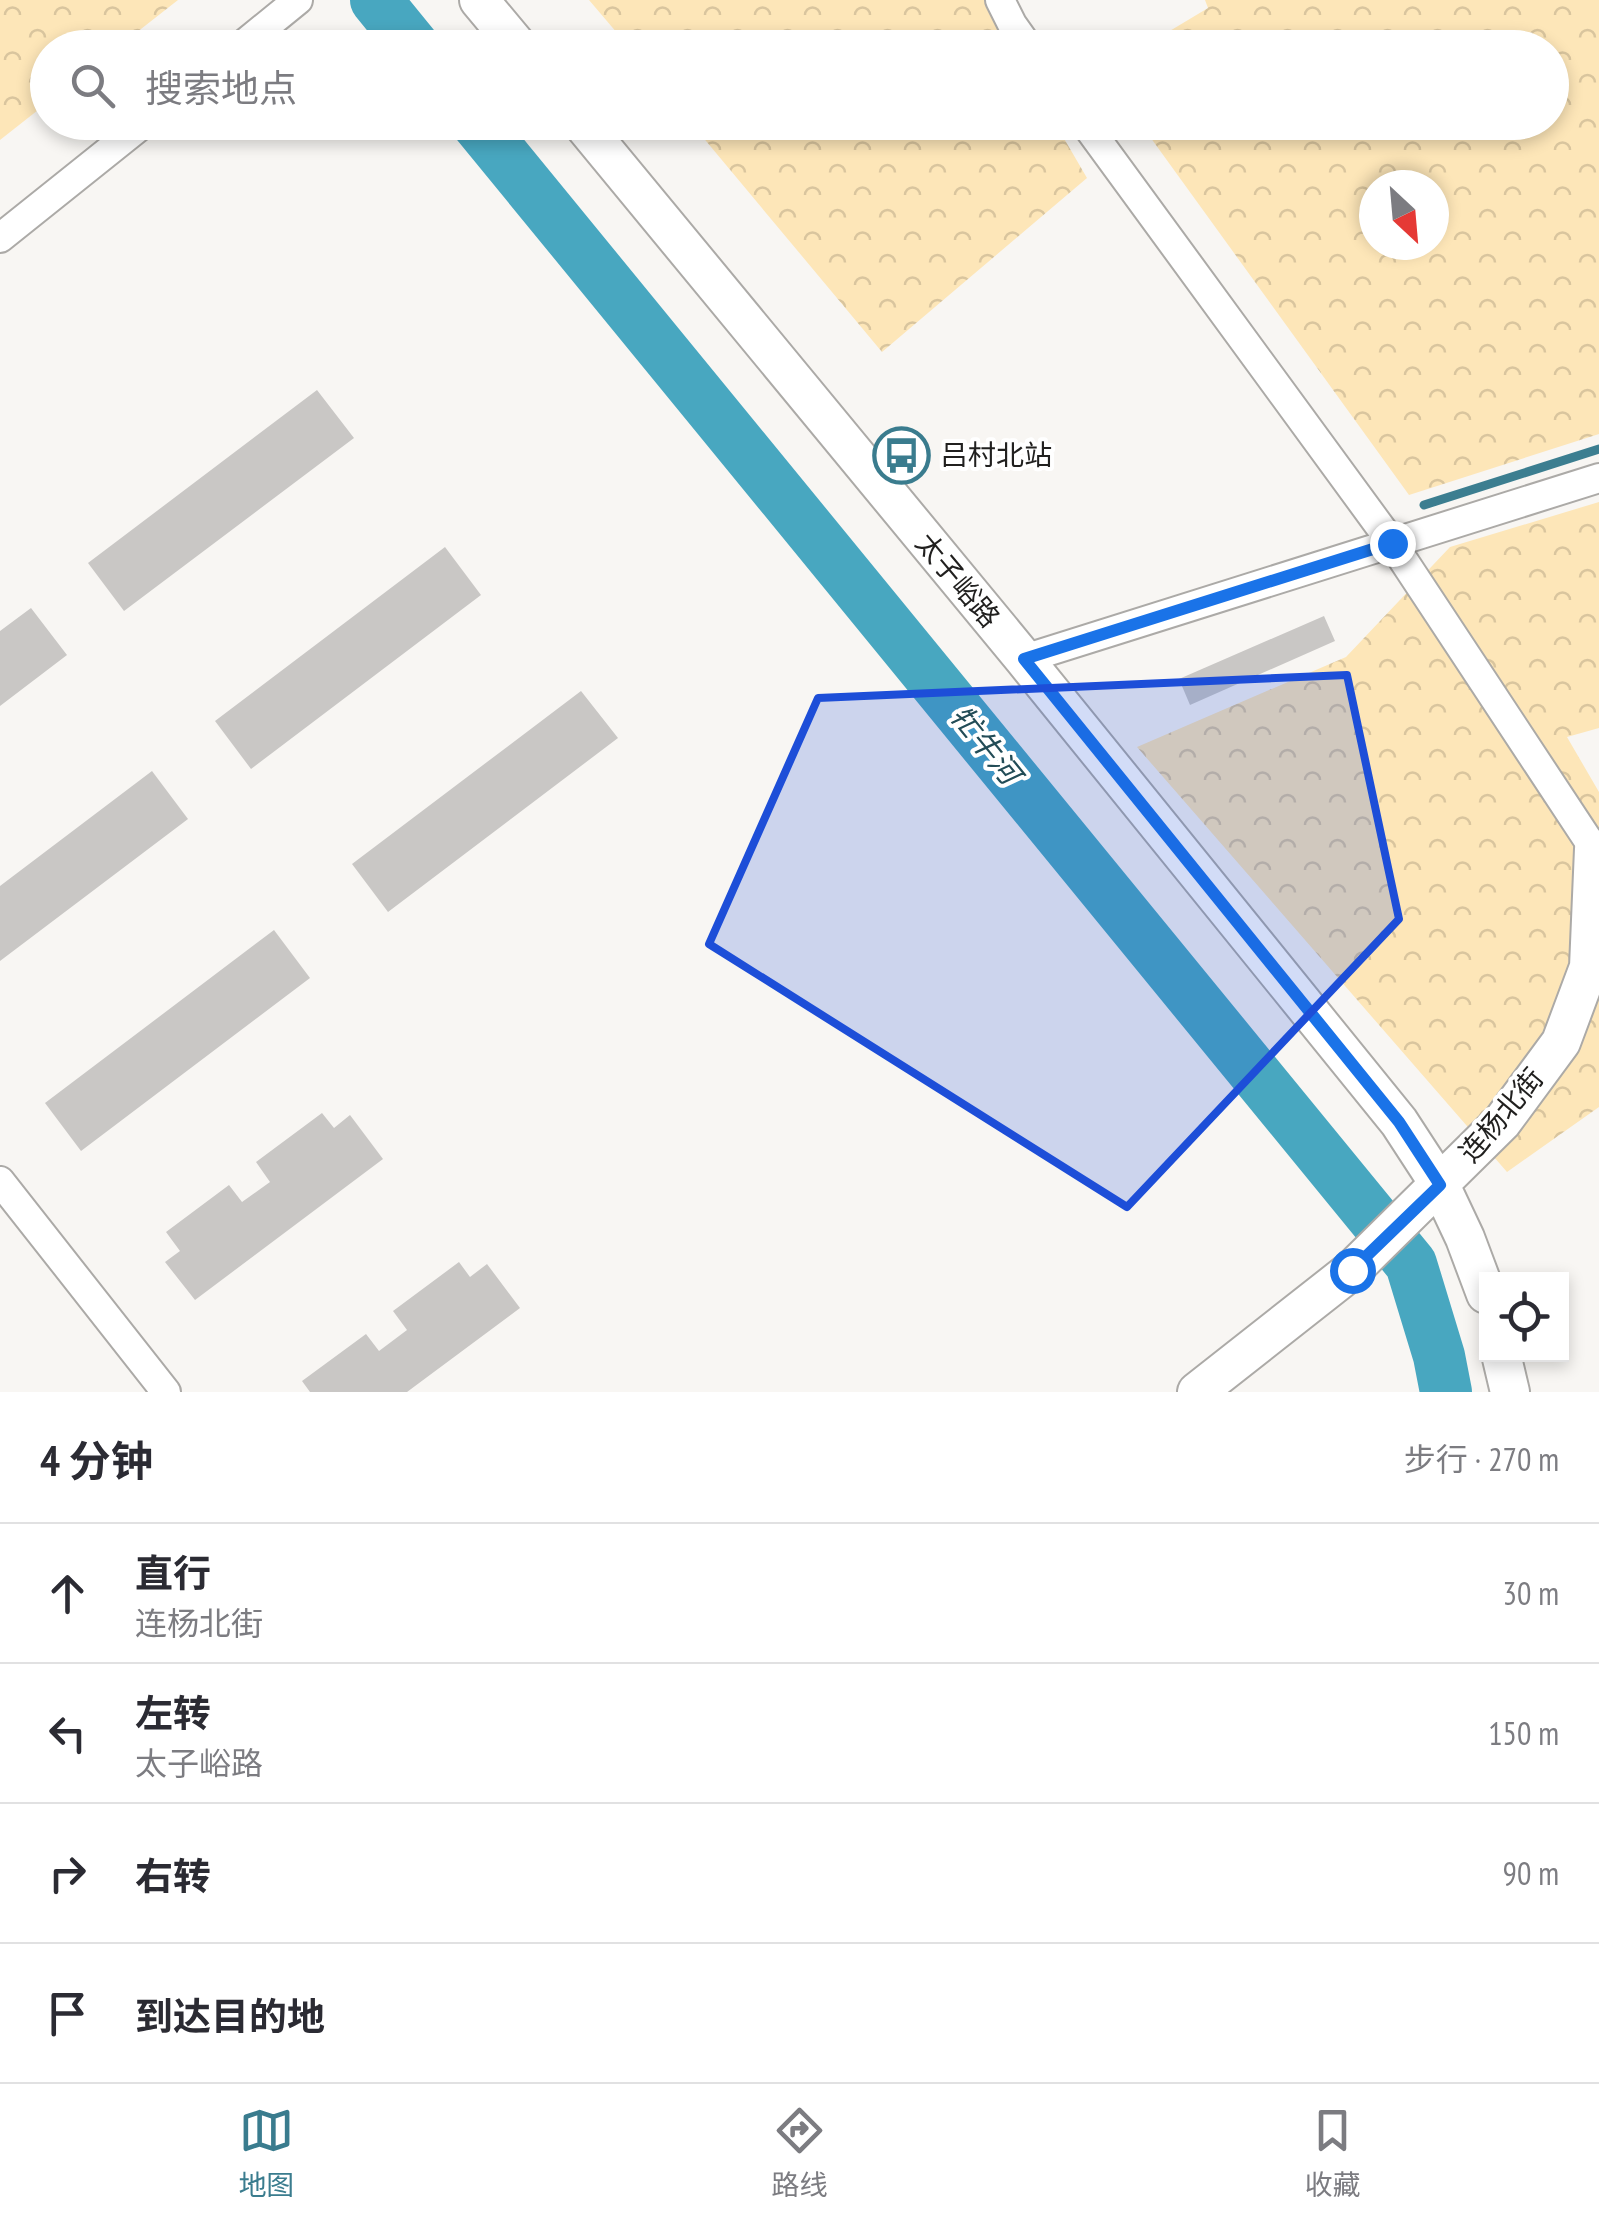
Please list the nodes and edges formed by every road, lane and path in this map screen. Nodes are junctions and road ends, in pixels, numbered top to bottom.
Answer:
1 (480, 0) edge
2 (1000, 0) edge
3 (292, 5) edge
4 (261, 30) edge
5 (504, 30) edge
6 (1016, 30) edge
7 (122, 140) edge
8 (595, 140) edge
9 (1097, 140) edge
10 (0, 238) edge
11 (1599, 478) edge
12 (1392, 543) junction
13 (1024, 659) junction
14 (1597, 856) edge
15 (0, 1180) edge
16 (1440, 1185) junction
17 (1479, 1275) edge
18 (1503, 1362) edge
19 (166, 1392) edge
20 (1197, 1392) edge
21 (1510, 1392) edge

1 - 5 street
2 - 6 street
3 - 4 street
7 - 10 street
8 - 13 street, 太子峪路
9 - 12 street
11 - 12 street
12 - 13 street
12 - 14 street
13 - 16 street, 太子峪路
14 - 16 street, 连杨北街
15 - 19 street
16 - 17 street, 太子峪路
16 - 20 street, 连杨北街
18 - 21 street

